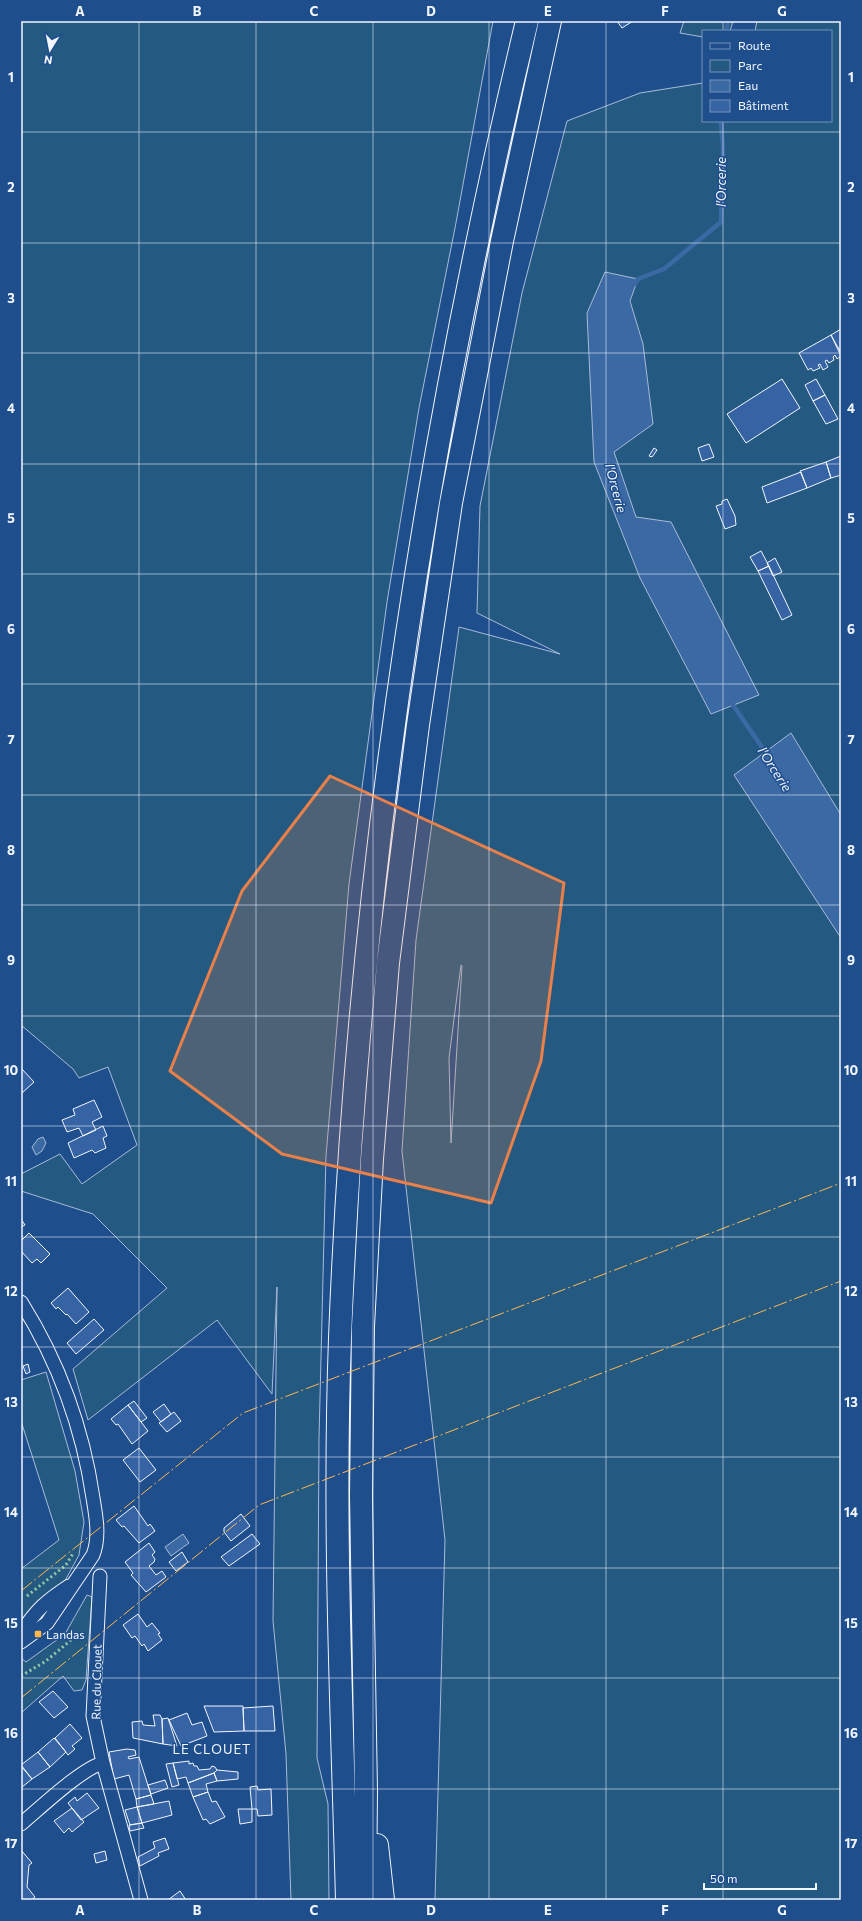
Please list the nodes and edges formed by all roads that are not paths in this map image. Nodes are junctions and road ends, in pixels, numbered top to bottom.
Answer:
1 (527, 21) edge
2 (550, 21) edge
3 (22, 1306) edge
4 (100, 1576) dead end
5 (74, 1582) junction
6 (21, 1633) edge
7 (21, 1642) edge
8 (103, 1763) junction
9 (366, 1791) junction
10 (21, 1824) edge
11 (141, 1900) edge
12 (347, 1900) edge
13 (365, 1900) edge
14 (383, 1900) edge

1 - 12 highway
2 - 9 highway
3 - 5 street
4 - 8 street, Rue du Clouet
5 - 6 street
5 - 7 street
8 - 10 street
8 - 11 street, Rue du Clouet
9 - 13 highway
9 - 14 highway

